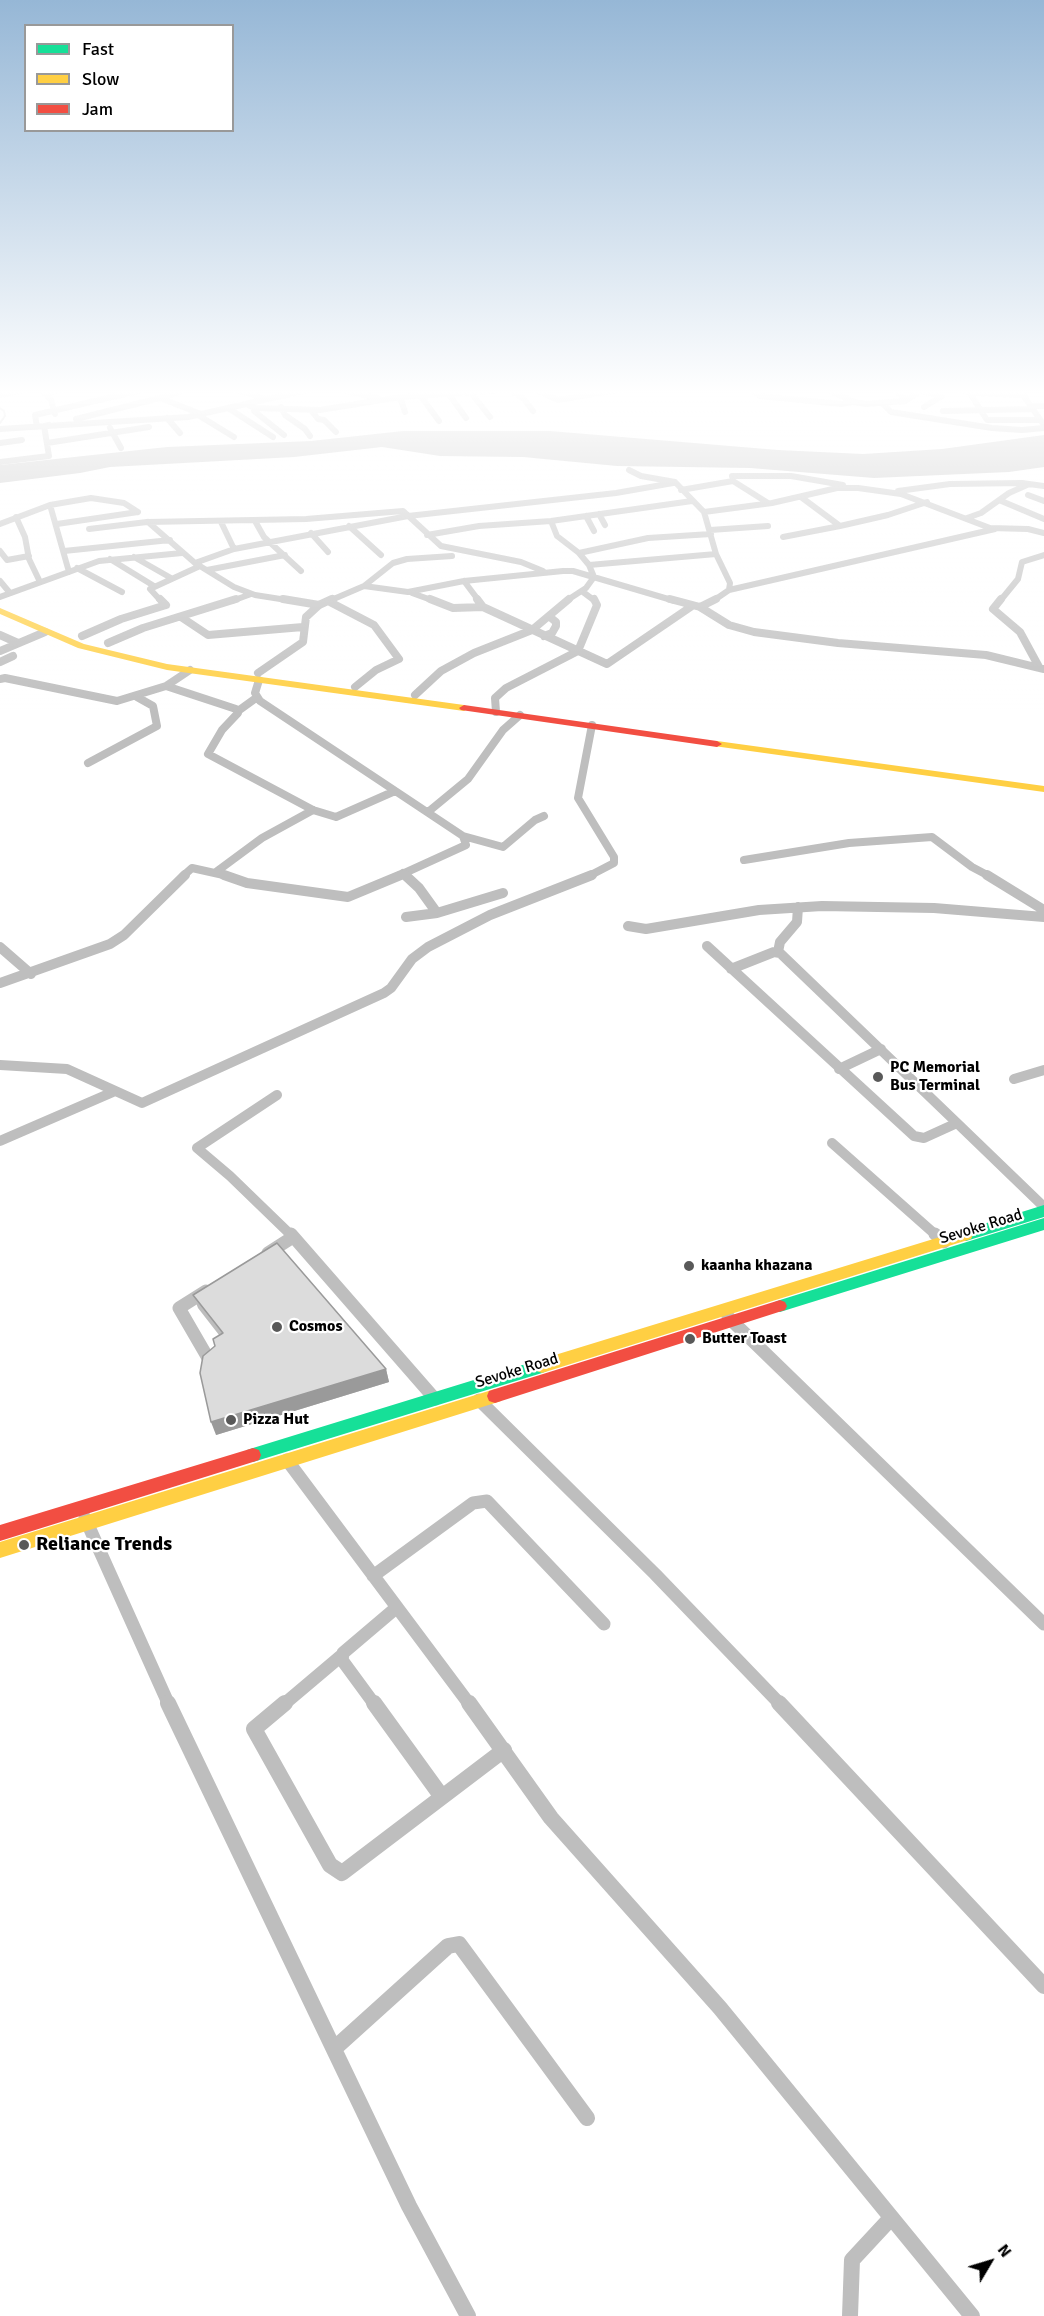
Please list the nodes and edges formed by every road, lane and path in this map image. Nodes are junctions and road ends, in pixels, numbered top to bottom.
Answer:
1 (579, 497) edge
2 (688, 497) edge
3 (759, 497) edge
4 (801, 497) joint
5 (911, 497) edge
6 (1003, 497) edge
7 (999, 500) junction
8 (692, 501) junction
9 (927, 502) junction
10 (768, 503) junction
11 (50, 505) junction
12 (704, 512) junction
13 (599, 514) junction
14 (408, 516) junction
15 (586, 516) junction
16 (16, 517) junction
17 (967, 518) junction
18 (306, 519) junction
19 (1044, 519) edge
20 (255, 521) junction
21 (551, 521) junction
22 (147, 522) junction
23 (221, 522) junction
24 (0, 524) edge
25 (57, 524) junction
26 (604, 525) dead end
27 (349, 526) junction
28 (768, 526) dead end
29 (840, 526) junction
30 (996, 529) junction
31 (89, 530) dead end
32 (594, 531) dead end
33 (711, 532) junction
34 (312, 533) junction
35 (1044, 534) edge
36 (427, 535) junction
37 (783, 537) dead end
38 (170, 540) junction
39 (269, 541) junction
40 (234, 549) junction
41 (0, 551) edge
42 (64, 551) junction
43 (328, 552) dead end
44 (182, 553) junction
45 (579, 553) junction
46 (716, 554) junction
47 (285, 555) junction
48 (381, 555) dead end
49 (1044, 555) edge
50 (29, 556) junction
51 (134, 556) junction
52 (452, 556) dead end
53 (1034, 557) junction
54 (110, 559) junction
55 (1044, 561) edge
56 (197, 564) junction
57 (589, 565) junction
58 (77, 568) junction
59 (207, 570) junction
60 (301, 571) dead end
61 (544, 571) junction
62 (69, 572) junction
63 (594, 577) junction
64 (171, 578) junction
65 (0, 581) edge
66 (464, 581) junction
67 (40, 582) junction
68 (153, 586) junction
69 (364, 586) junction
70 (729, 590) junction
71 (122, 592) dead end
72 (408, 592) junction
73 (583, 592) junction
74 (251, 594) junction
75 (328, 601) junction
76 (2, 605) edge
77 (320, 605) junction
78 (696, 606) junction
79 (483, 607) junction
80 (181, 617) junction
81 (550, 617) junction
82 (303, 627) junction
83 (532, 630) junction
84 (45, 632) junction
85 (0, 635) edge
86 (82, 636) junction
87 (544, 636) junction
88 (18, 643) junction
89 (108, 643) junction
90 (0, 651) edge
91 (578, 651) junction
92 (13, 656) dead end
93 (0, 662) edge
94 (1042, 668) edge
95 (190, 670) junction
96 (258, 677) junction
97 (0, 679) edge
98 (166, 686) junction
99 (356, 687) junction
100 (415, 695) junction
101 (137, 697) junction
102 (256, 698) junction
103 (497, 708) junction
104 (238, 711) junction
105 (520, 716) junction
106 (592, 725) junction
107 (88, 763) dead end
108 (1044, 779) edge
109 (1044, 789) edge
110 (395, 791) junction
111 (313, 810) junction
112 (428, 813) junction
113 (544, 816) dead end
114 (463, 836) junction
115 (744, 860) dead end
116 (216, 872) junction
117 (404, 873) junction
118 (503, 893) dead end
119 (798, 907) junction
120 (1044, 910) edge
121 (437, 913) junction
122 (405, 917) dead end
123 (1044, 917) edge
124 (628, 926) dead end
125 (707, 946) dead end
126 (0, 947) edge
127 (778, 952) junction
128 (731, 969) junction
129 (31, 974) junction
130 (0, 983) edge
131 (881, 1049) junction
132 (0, 1065) edge
133 (839, 1069) junction
134 (1044, 1070) edge
135 (1014, 1080) dead end
136 (113, 1092) junction
137 (277, 1095) dead end
138 (957, 1123) junction
139 (0, 1140) edge
140 (832, 1143) dead end
141 (1044, 1209) edge
142 (1044, 1224) edge
143 (293, 1237) junction
144 (944, 1242) junction
145 (255, 1261) edge
146 (217, 1284) edge
147 (722, 1311) junction
148 (732, 1322) junction
149 (208, 1358) edge
150 (476, 1394) junction
151 (435, 1399) junction
152 (287, 1460) junction
153 (84, 1516) junction
154 (0, 1533) edge
155 (0, 1550) edge
156 (373, 1576) junction
157 (396, 1608) junction
158 (604, 1624) dead end
159 (1044, 1624) edge
160 (341, 1656) junction
161 (504, 1750) junction
162 (442, 1797) junction
163 (1044, 1986) edge
164 (335, 2048) junction
165 (587, 2118) dead end
166 (891, 2218) junction
167 (468, 2316) edge
168 (850, 2316) edge
169 (972, 2316) edge

1 - 14 street
2 - 8 street
3 - 10 street
4 - 10 street
4 - 29 street
5 - 9 street
6 - 7 street
7 - 17 street
7 - 19 street
8 - 12 street
8 - 13 street
9 - 17 street
9 - 29 street
10 - 12 street
11 - 16 street
11 - 25 street
11 - 25 street
12 - 33 street
13 - 15 street
13 - 26 street
14 - 18 street
14 - 27 street
14 - 36 street
15 - 21 street
15 - 32 street
16 - 24 street
16 - 50 street
17 - 30 street
18 - 20 street
18 - 34 street
20 - 23 street
20 - 39 street
21 - 36 street
21 - 45 street
22 - 23 street
22 - 31 street
22 - 38 street
23 - 40 street
25 - 42 street
27 - 34 street
27 - 48 street
28 - 33 street
29 - 37 street
30 - 35 street
30 - 70 street
33 - 45 street
33 - 46 street
34 - 39 street
34 - 43 street
36 - 61 street
38 - 42 street
38 - 44 street
39 - 40 street
39 - 47 street
40 - 56 street
41 - 50 street
42 - 62 street
44 - 51 street
44 - 56 street
45 - 57 street
46 - 57 street
46 - 70 street
47 - 59 street
47 - 60 street
49 - 53 street
50 - 67 street
51 - 54 street
51 - 64 street
52 - 69 street
53 - 55 street
53 - 94 street
54 - 58 street
54 - 68 street
56 - 59 street
56 - 64 street
57 - 63 street
58 - 62 street
58 - 71 street
59 - 74 street
61 - 63 street
61 - 66 street
62 - 67 street
63 - 73 street
63 - 78 street
64 - 68 street
65 - 76 street
66 - 72 street
66 - 79 street
67 - 76 street
68 - 86 street
69 - 72 street
69 - 75 street
70 - 78 street
72 - 79 street
73 - 81 street
73 - 91 street
74 - 77 street
74 - 80 street
75 - 77 street
75 - 99 street
76 - 84 main road
76 - 86 main road
77 - 82 street
78 - 91 street
78 - 94 street
79 - 83 street
80 - 82 street
80 - 89 street
81 - 83 street
81 - 87 street
82 - 96 street
83 - 87 street
83 - 100 street
84 - 88 street
84 - 95 main road
85 - 88 street
86 - 89 main road
87 - 91 street
88 - 90 street
89 - 96 main road
91 - 103 street
92 - 93 street
95 - 96 main road
95 - 98 street
96 - 99 main road
96 - 102 street
96 - 103 main road
97 - 101 street
98 - 101 street
98 - 104 street
99 - 100 main road
100 - 103 main road
101 - 107 street
102 - 104 street
102 - 110 street
103 - 105 main road
103 - 108 main road
104 - 111 street
105 - 106 main road
105 - 112 street
106 - 109 main road
106 - 136 street
110 - 111 street
110 - 112 street
111 - 116 street
112 - 114 street
113 - 114 street
114 - 117 street
115 - 120 street
116 - 117 street
116 - 129 street
117 - 121 street
118 - 121 street
119 - 123 street
119 - 124 street
119 - 127 street
121 - 122 street
125 - 128 street
126 - 129 street
127 - 128 street
127 - 131 street
128 - 133 street
129 - 130 street
131 - 133 street
131 - 138 street
132 - 136 street
133 - 138 street
134 - 135 street
136 - 139 street
137 - 143 street
138 - 141 street
140 - 144 street
141 - 144 main road, Sevoke Road
142 - 148 main road, Sevoke Road
143 - 145 street
143 - 151 street
144 - 147 main road, Sevoke Road
146 - 149 street
147 - 148 street
147 - 150 main road, Sevoke Road
148 - 150 main road, Sevoke Road
148 - 159 street
150 - 151 main road, Sevoke Road
150 - 152 main road, Sevoke Road
150 - 163 street
151 - 153 main road, Sevoke Road
152 - 153 main road, Sevoke Road
152 - 156 street
153 - 154 main road, Sevoke Road
153 - 155 main road, Sevoke Road
153 - 164 street
156 - 157 street
156 - 158 street
157 - 160 street
157 - 161 street
160 - 162 street
160 - 162 street
161 - 162 street
161 - 166 street
164 - 165 street
164 - 167 street
166 - 168 street
166 - 169 street

